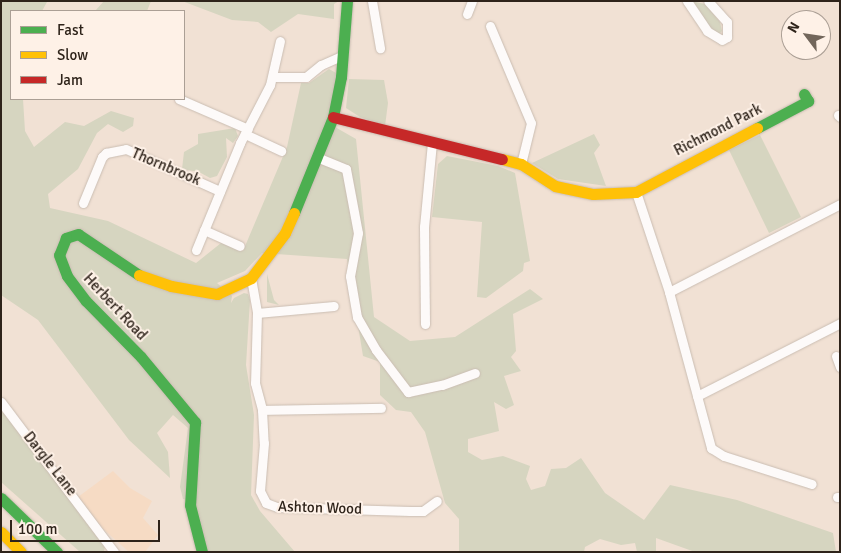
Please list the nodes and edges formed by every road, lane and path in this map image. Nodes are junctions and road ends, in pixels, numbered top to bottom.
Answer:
1 (347, 1) edge
2 (372, 1) edge
3 (472, 1) edge
4 (686, 1) edge
5 (708, 1) edge
6 (467, 14) dead end
7 (490, 26) dead end
8 (280, 40) dead end
9 (380, 48) dead end
10 (343, 55) junction
11 (273, 77) junction
12 (804, 94) dead end
13 (181, 100) edge
14 (333, 117) junction
15 (246, 132) junction
16 (432, 142) junction
17 (282, 151) dead end
18 (319, 158) junction
19 (521, 164) junction
20 (220, 191) junction
21 (636, 192) junction
22 (83, 203) dead end
23 (840, 204) edge
24 (204, 230) junction
25 (240, 246) dead end
26 (196, 250) dead end
27 (251, 278) junction
28 (669, 292) junction
29 (334, 306) dead end
30 (257, 313) junction
31 (425, 324) dead end
32 (840, 324) edge
33 (836, 356) dead end
34 (840, 367) edge
35 (475, 373) dead end
36 (697, 396) junction
37 (1, 402) edge
38 (381, 408) dead end
39 (262, 410) junction
40 (812, 484) dead end
41 (1, 498) edge
42 (437, 501) dead end
43 (1, 532) edge
44 (21, 552) edge
45 (57, 552) edge
46 (114, 552) edge
47 (202, 552) edge

1 - 10 main road, Herbert Road
2 - 9 street
3 - 6 street
4 - 5 street
7 - 19 street
8 - 11 street
10 - 11 street
10 - 14 main road, Herbert Road
11 - 15 street
12 - 21 main road, Richmond Park
13 - 15 street
14 - 16 main road, Richmond Park
14 - 18 main road, Herbert Road
15 - 17 street
15 - 20 street
16 - 19 main road, Richmond Park
16 - 31 street
18 - 27 main road, Herbert Road
18 - 35 street
19 - 21 main road, Richmond Park
20 - 22 street, Thornbrook
20 - 24 street
21 - 28 street
23 - 28 street
24 - 25 street
24 - 26 street
27 - 30 street, Ashton Wood
27 - 47 main road, Herbert Road
28 - 36 street
29 - 30 street
30 - 39 street, Ashton Wood
32 - 36 street
33 - 34 street
36 - 40 street
37 - 46 street, Dargle Lane
38 - 39 street
39 - 42 street, Ashton Wood
41 - 45 main road
43 - 44 main road

